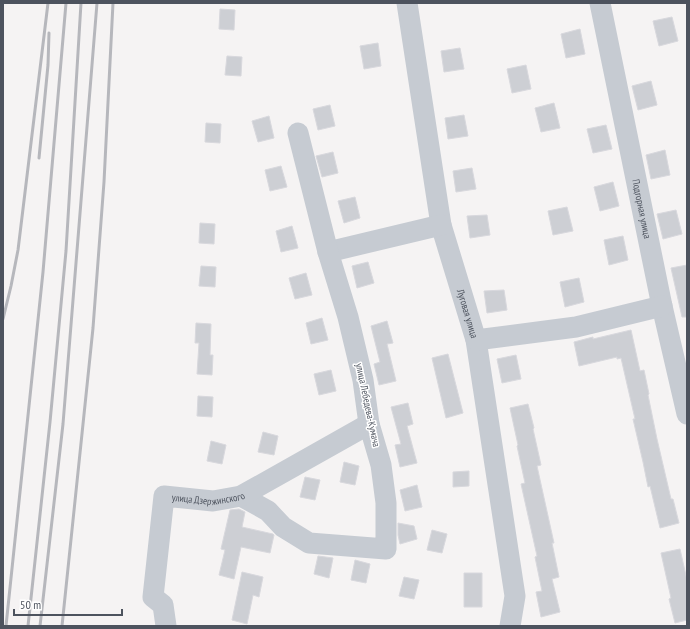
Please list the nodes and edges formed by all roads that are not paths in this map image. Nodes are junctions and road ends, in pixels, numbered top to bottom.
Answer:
1 (407, 3) edge
2 (600, 3) edge
3 (298, 133) dead end
4 (441, 225) junction
5 (328, 252) junction
6 (662, 306) junction
7 (476, 340) junction
8 (687, 414) edge
9 (369, 424) junction
10 (242, 496) junction
11 (166, 626) edge
12 (510, 626) edge

1 - 4 street, Луговая улица
2 - 6 street, Подгорная улица
3 - 5 street, улица Лебедева-Кумача
4 - 5 street
4 - 7 street, Луговая улица
5 - 9 street, улица Лебедева-Кумача
6 - 7 street
6 - 8 street, Подгорная улица
7 - 12 street, Луговая улица
9 - 10 street, улица Дзержинского
9 - 10 street, улица Лебедева-Кумача
10 - 11 street, улица Дзержинского

